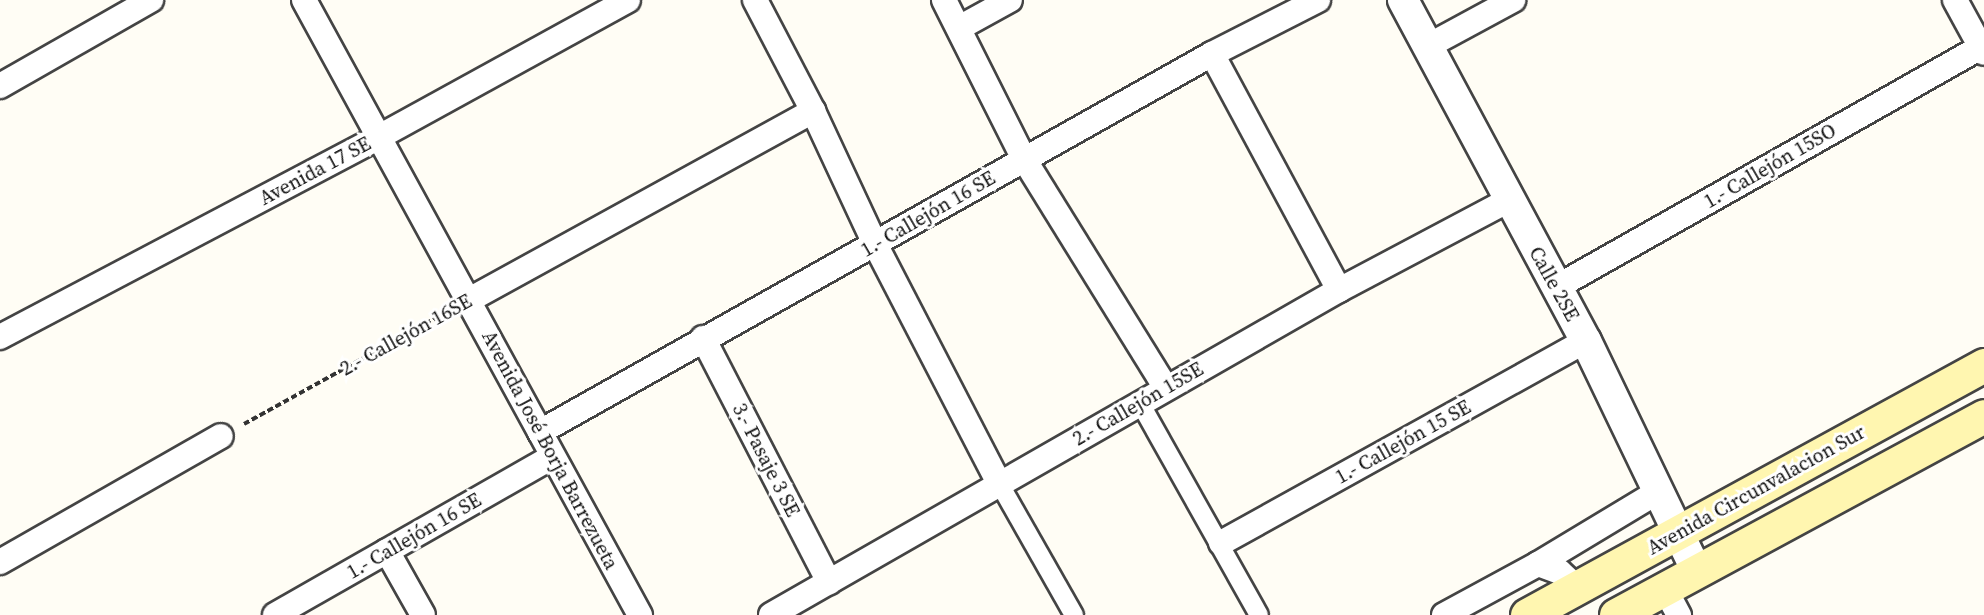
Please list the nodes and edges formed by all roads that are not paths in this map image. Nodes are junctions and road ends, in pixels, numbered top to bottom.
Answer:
1 (151, 0) edge
2 (304, 0) edge
3 (628, 0) edge
4 (755, 0) edge
5 (944, 0) edge
6 (1010, 0) edge
7 (1318, 0) edge
8 (1402, 0) edge
9 (1513, 0) edge
10 (1955, 0) edge
11 (959, 28) junction
12 (1428, 46) junction
13 (1983, 48) edge
14 (1212, 54) junction
15 (0, 86) edge
16 (813, 111) junction
17 (379, 137) junction
18 (1023, 159) junction
19 (1509, 200) junction
20 (875, 244) junction
21 (1555, 288) junction
22 (1339, 290) junction
23 (469, 300) junction
24 (0, 337) edge
25 (703, 338) junction
26 (1586, 341) junction
27 (1984, 365) edge
28 (1166, 388) junction
29 (1140, 403) junction
30 (1984, 416) edge
31 (540, 432) junction
32 (221, 436) road end
33 (552, 457) junction
34 (999, 483) junction
35 (1659, 491) junction
36 (1679, 532) junction
37 (1221, 543) junction
38 (387, 551) junction
39 (0, 562) edge
40 (1538, 564) junction
41 (1697, 572) junction
42 (829, 582) junction
43 (1577, 588) junction
44 (1672, 602) edge
45 (275, 615) edge
46 (423, 615) edge
47 (640, 615) edge
48 (771, 615) edge
49 (1074, 615) edge
50 (1259, 615) edge
51 (1444, 615) edge
52 (1527, 615) edge
53 (1616, 615) edge

1 - 15 street
2 - 17 street, Avenida José Borja Barrezueta
3 - 17 street, Avenida 17 SE
4 - 16 street
5 - 11 street
6 - 11 street
7 - 14 street, 1.- Callejón 16 SE
8 - 12 street, Calle 2SE
9 - 12 street
10 - 13 street
11 - 18 street
12 - 19 street, Calle 2SE
13 - 21 street, 1.- Callejón 15SO
14 - 18 street, 1.- Callejón 16 SE
14 - 22 street
16 - 20 street
16 - 23 street, 2.- Callejón 16SE
17 - 23 street, Avenida José Borja Barrezueta
17 - 24 street, Avenida 17 SE
18 - 20 street, 1.- Callejón 16 SE
18 - 28 street
19 - 21 street, Calle 2SE
19 - 22 street, 2.- Callejón 15SE
20 - 25 street, 1.- Callejón 16 SE
20 - 34 street
21 - 26 street, Calle 2SE
22 - 28 street, 2.- Callejón 15SE
23 - 31 street, Avenida José Borja Barrezueta
25 - 31 street, 1.- Callejón 16 SE
25 - 42 street, 3.- Pasaje 3 SE
26 - 35 street, Calle 2SE
26 - 37 street, 1.- Callejón 15 SE
27 - 36 main road, Avenida Circunvalacion Sur
28 - 29 street, 2.- Callejón 15SE
29 - 34 street, 2.- Callejón 15SE
29 - 37 street
30 - 41 main road
31 - 33 street, Avenida José Borja Barrezueta
32 - 39 street
33 - 38 street, 1.- Callejón 16 SE
33 - 47 street, Avenida José Borja Barrezueta
34 - 42 street, 2.- Callejón 15SE
34 - 49 street
35 - 36 street, Calle 2SE
35 - 40 street
36 - 41 street, Calle 2SE
36 - 43 main road, Avenida Circunvalacion Sur
37 - 50 street
38 - 45 street, 1.- Callejón 16 SE
38 - 46 street
40 - 43 street
40 - 51 street
41 - 44 main road
42 - 48 street, 2.- Callejón 15SE
43 - 52 main road, Avenida Circunvalacion Sur
44 - 53 main road

